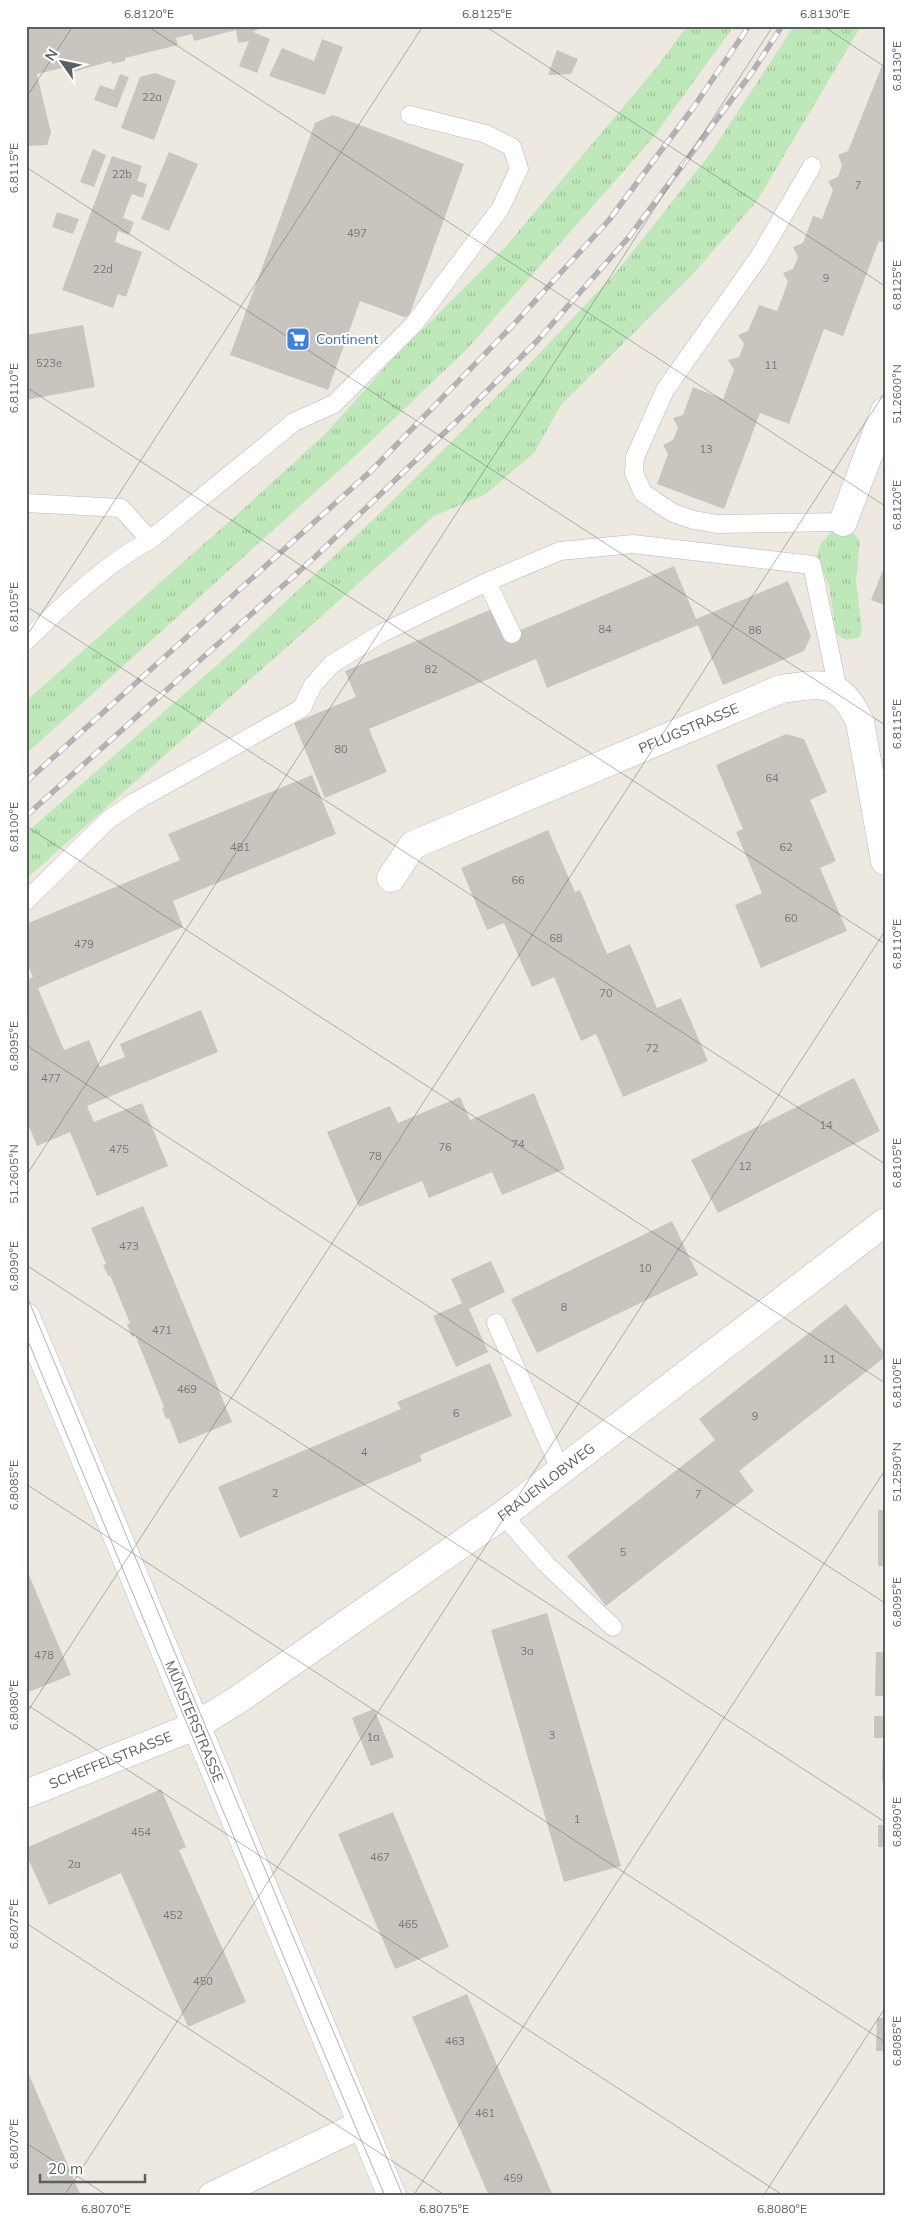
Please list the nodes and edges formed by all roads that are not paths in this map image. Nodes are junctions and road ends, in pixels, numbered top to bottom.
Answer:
1 (410, 115) dead end
2 (812, 166) dead end
3 (885, 411) edge
4 (26, 503) edge
5 (843, 522) joint
6 (150, 540) junction
7 (487, 582) junction
8 (512, 634) dead end
9 (26, 640) edge
10 (838, 690) junction
11 (885, 861) edge
12 (390, 878) dead end
13 (26, 901) edge
14 (885, 1222) edge
15 (26, 1317) edge
16 (496, 1322) dead end
17 (561, 1471) junction
18 (503, 1515) junction
19 (612, 1627) dead end
20 (196, 1726) junction
21 (26, 1794) edge
22 (362, 2124) junction
23 (212, 2196) edge
24 (392, 2196) edge

1 - 6 lane
2 - 5 lane
3 - 5 street
4 - 6 lane
6 - 9 lane
7 - 8 lane
7 - 10 lane
7 - 13 lane
10 - 11 street
10 - 12 street, PFLUGSTRASSE
14 - 17 street, FRAUENLOBWEG
15 - 20 street, MÜNSTERSTRASSE
16 - 17 lane
17 - 18 street, FRAUENLOBWEG
18 - 19 lane
18 - 20 street, FRAUENLOBWEG
20 - 21 street, SCHEFFELSTRASSE
20 - 22 street, MÜNSTERSTRASSE
22 - 23 street
22 - 24 street, MÜNSTERSTRASSE

